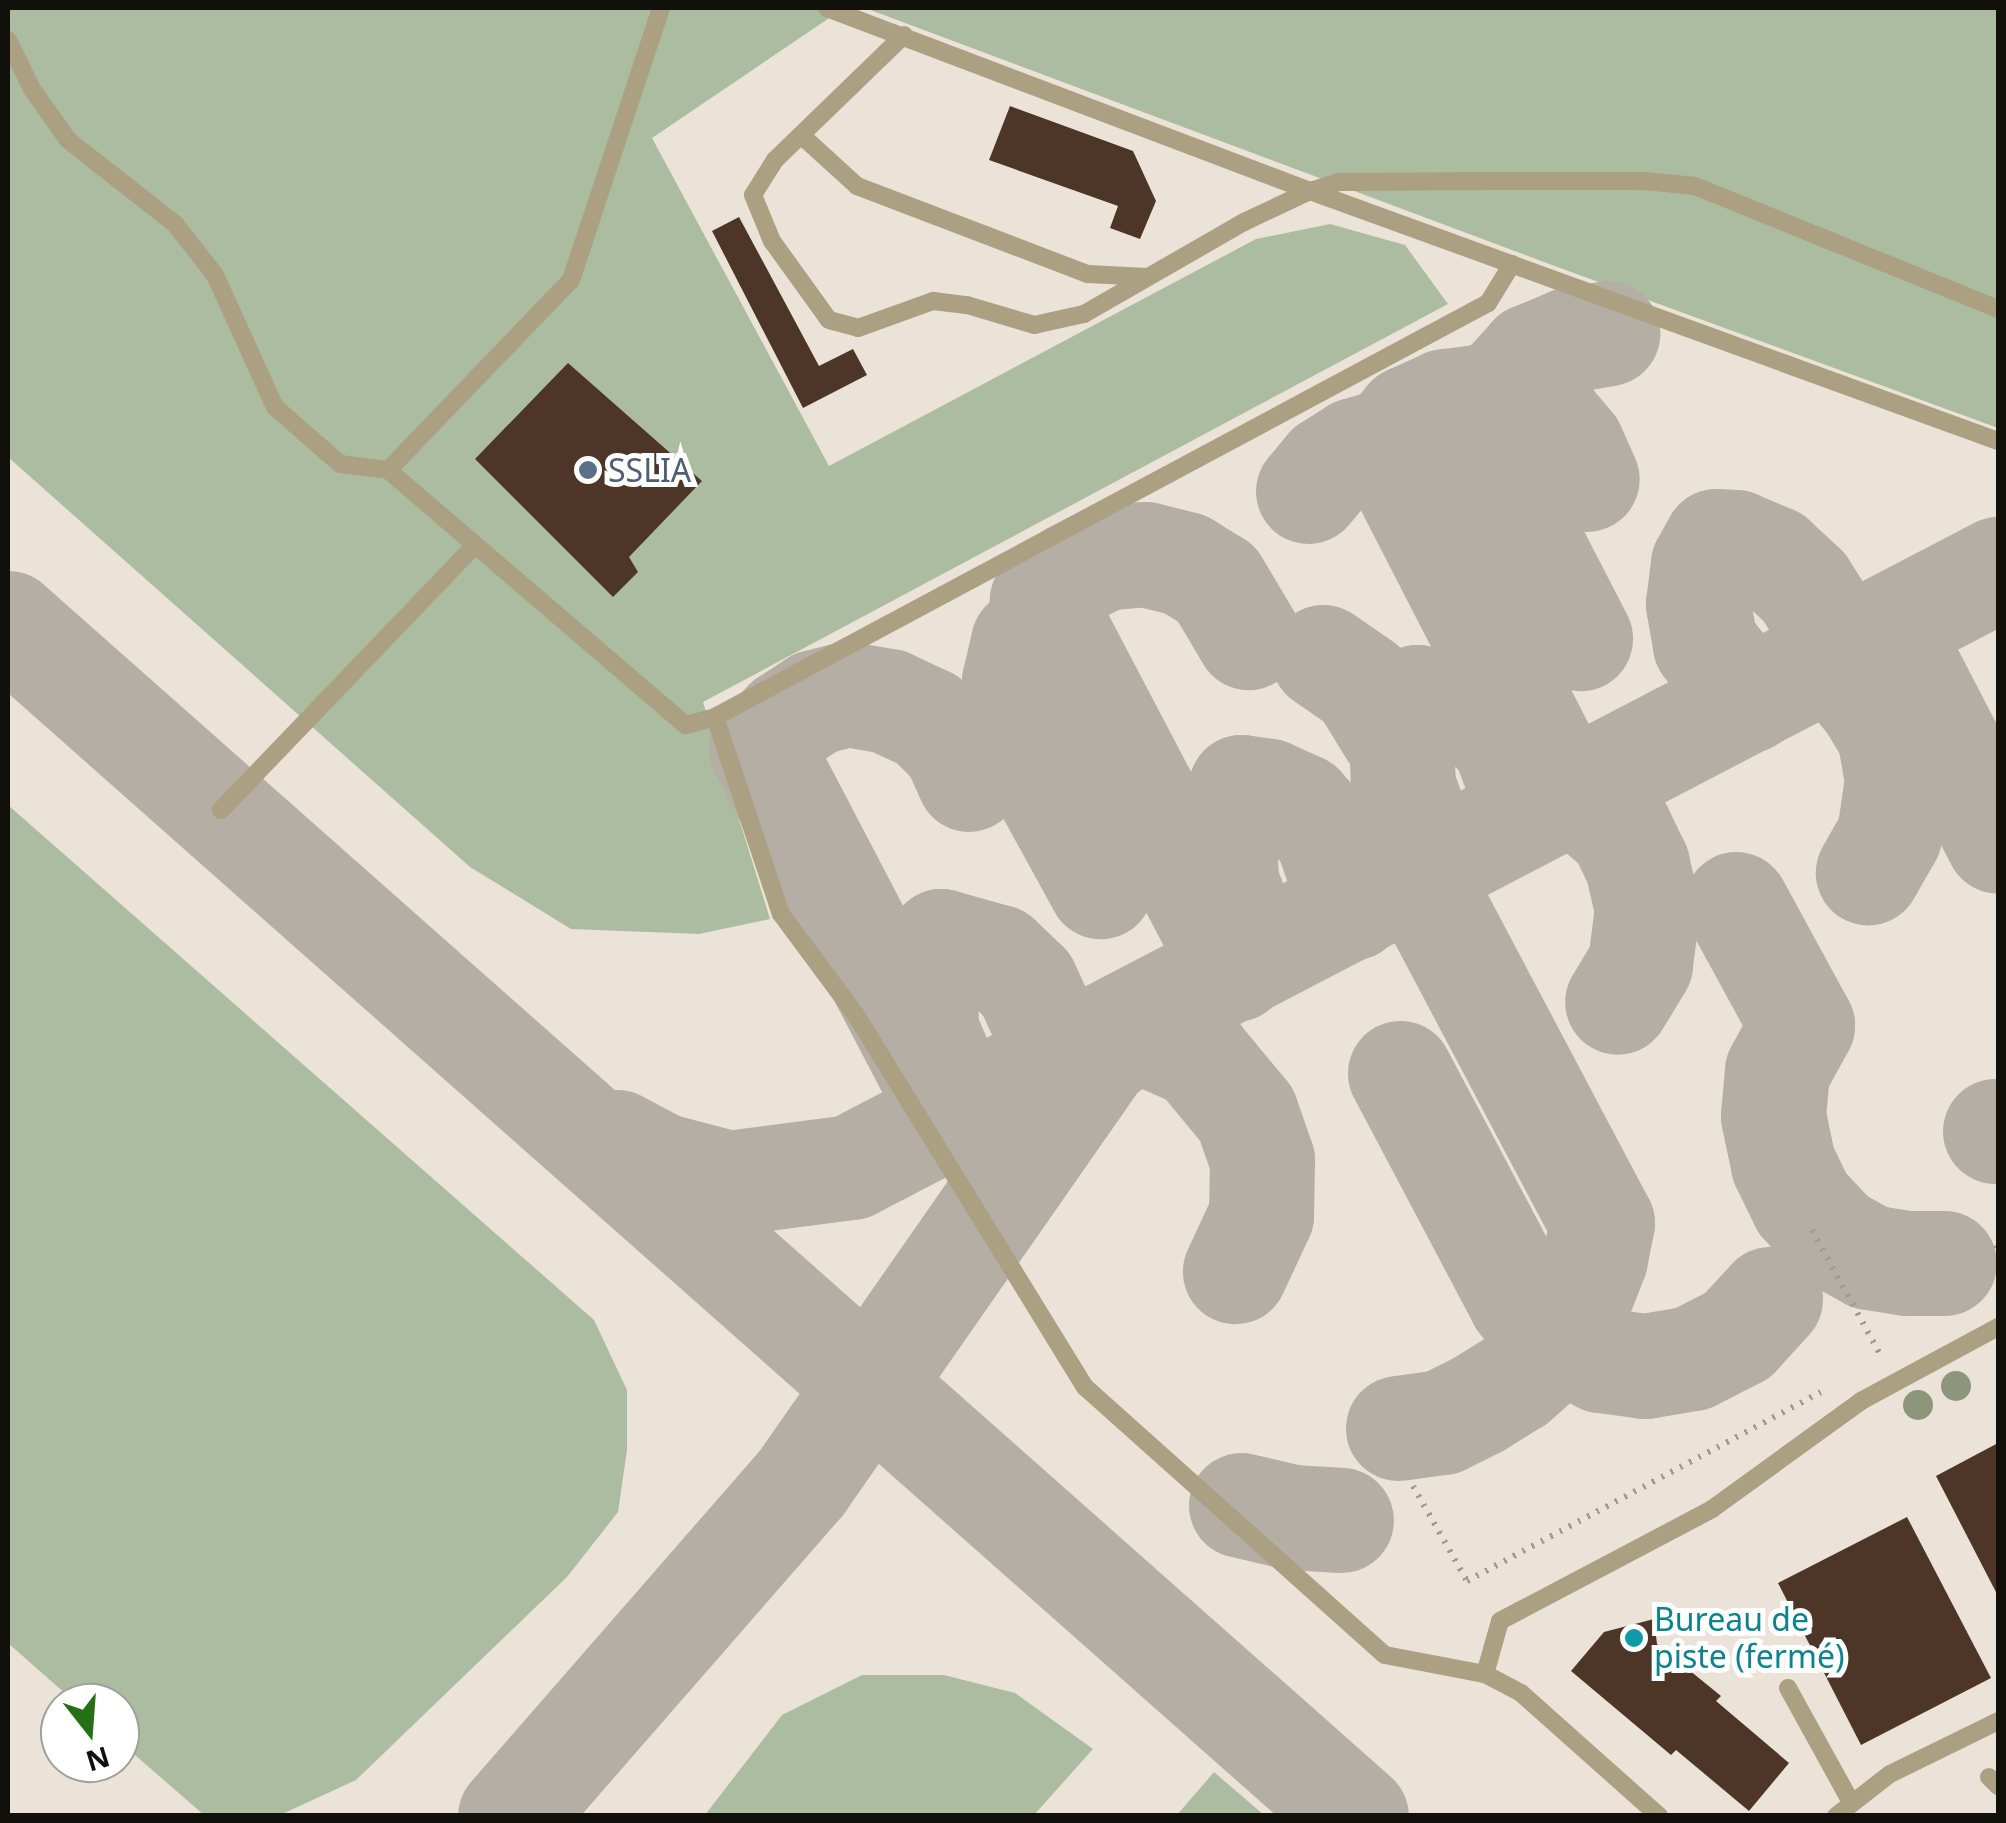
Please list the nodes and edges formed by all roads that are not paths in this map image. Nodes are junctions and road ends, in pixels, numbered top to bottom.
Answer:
1 (661, 8) edge
2 (827, 8) edge
3 (904, 35) junction
4 (8, 40) edge
5 (801, 134) junction
6 (1310, 191) junction
7 (1512, 264) junction
8 (1148, 277) junction
9 (1998, 309) edge
10 (1998, 441) edge
11 (388, 470) junction
12 (475, 544) junction
13 (715, 717) junction
14 (221, 810) dead end
15 (1998, 1327) edge
16 (1484, 1674) junction
17 (1788, 1688) dead end
18 (1998, 1721) edge
19 (1852, 1802) junction
20 (1659, 1816) edge
21 (1836, 1816) edge

1 - 11 lane
2 - 3 lane
3 - 5 lane
3 - 6 lane
4 - 11 lane
5 - 8 lane
5 - 8 lane
6 - 7 lane
6 - 8 lane
6 - 9 lane
7 - 10 lane
7 - 13 lane
11 - 12 lane
12 - 13 lane
12 - 14 lane
13 - 16 lane
15 - 16 lane
16 - 20 lane
17 - 19 lane
18 - 19 lane
19 - 21 lane

